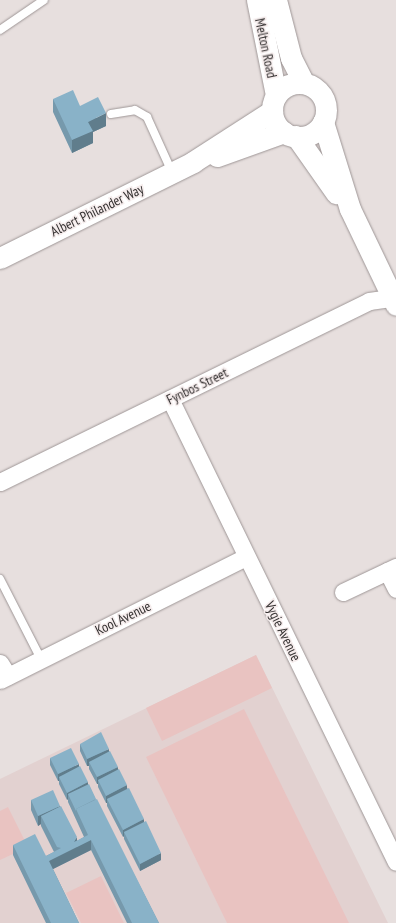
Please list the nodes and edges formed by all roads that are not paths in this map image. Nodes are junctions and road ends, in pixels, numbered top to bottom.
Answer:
1 (44, 0) edge
2 (257, 0) edge
3 (276, 0) edge
4 (0, 30) edge
5 (304, 83) junction
6 (274, 103) junction
7 (112, 114) dead end
8 (323, 122) junction
9 (290, 134) junction
10 (193, 162) junction
11 (172, 172) junction
12 (350, 209) junction
13 (0, 258) edge
14 (395, 300) edge
15 (170, 399) junction
16 (0, 482) edge
17 (246, 557) junction
18 (392, 569) edge
19 (0, 579) edge
20 (396, 589) edge
21 (343, 592) dead end
22 (41, 659) junction
23 (3, 673) edge
24 (396, 862) edge

1 - 4 lane
2 - 6 street, Melton Road
3 - 5 street, Melton Road
5 - 6 street
5 - 8 street
6 - 9 street
6 - 10 street, Albert Philander Way
7 - 11 lane
8 - 9 street
8 - 12 street
9 - 10 street, Albert Philander Way
9 - 12 street
10 - 11 street, Albert Philander Way
11 - 13 street, Albert Philander Way
12 - 14 street
14 - 15 street, Fynbos Street
15 - 16 street, Fynbos Street
15 - 17 street, Vygie Avenue
17 - 22 street, Kool Avenue
17 - 24 street, Vygie Avenue
18 - 20 street
18 - 21 street
19 - 22 lane
22 - 23 street, Kool Avenue

